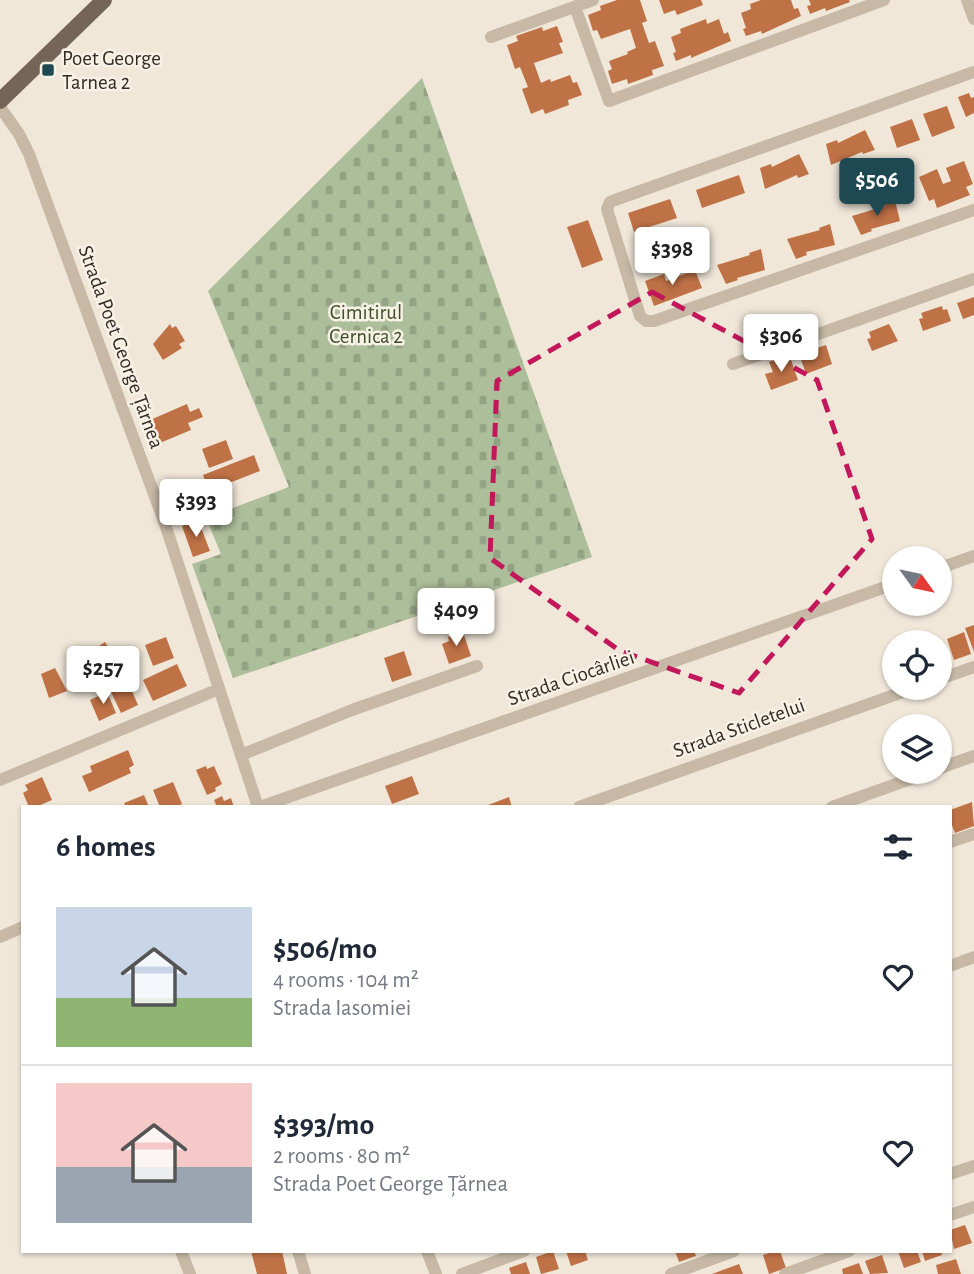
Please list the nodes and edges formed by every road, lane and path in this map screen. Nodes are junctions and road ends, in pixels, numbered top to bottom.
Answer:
1 (104, 0) edge
2 (593, 0) edge
3 (884, 0) edge
4 (967, 0) edge
5 (575, 7) junction
6 (974, 19) edge
7 (491, 37) dead end
8 (974, 72) edge
9 (0, 101) edge
10 (0, 107) edge
11 (974, 210) edge
12 (974, 279) edge
13 (733, 364) dead end
14 (974, 556) edge
15 (952, 564) edge
16 (882, 588) edge
17 (477, 666) dead end
18 (974, 667) edge
19 (952, 675) edge
20 (219, 689) junction
21 (882, 699) edge
22 (241, 755) junction
23 (974, 756) edge
24 (952, 764) edge
25 (0, 780) edge
26 (896, 784) edge
27 (258, 805) edge
28 (265, 805) edge
29 (584, 805) edge
30 (838, 805) edge
31 (974, 834) edge
32 (952, 841) edge
33 (21, 928) edge
34 (0, 937) edge
35 (974, 957) edge
36 (952, 965) edge
37 (974, 1166) edge
38 (952, 1173) edge
39 (974, 1207) edge
40 (952, 1214) edge
41 (182, 1253) edge
42 (299, 1253) edge
43 (428, 1253) edge
44 (519, 1253) edge
45 (729, 1253) edge
46 (843, 1253) edge
47 (190, 1274) edge
48 (305, 1274) edge
49 (436, 1274) edge
50 (462, 1274) edge
51 (671, 1274) edge
52 (785, 1274) edge

1 - 9 main road
2 - 5 street
3 - 5 street
4 - 6 street
5 - 7 street
8 - 11 street
10 - 20 street, Strada Poet George Țărnea
12 - 13 street
14 - 15 street
16 - 28 street, Strada Ciocârliei
17 - 22 street
18 - 19 street
20 - 22 street, Strada Poet George Țărnea
20 - 25 street
21 - 29 street, Strada Sticletelui
22 - 27 street, Strada Poet George Țărnea
23 - 24 street
26 - 30 street
31 - 32 street
33 - 34 street
35 - 36 street
37 - 38 street
39 - 40 street
41 - 47 street
42 - 48 street
43 - 49 street
44 - 50 street
45 - 51 street
46 - 52 street

